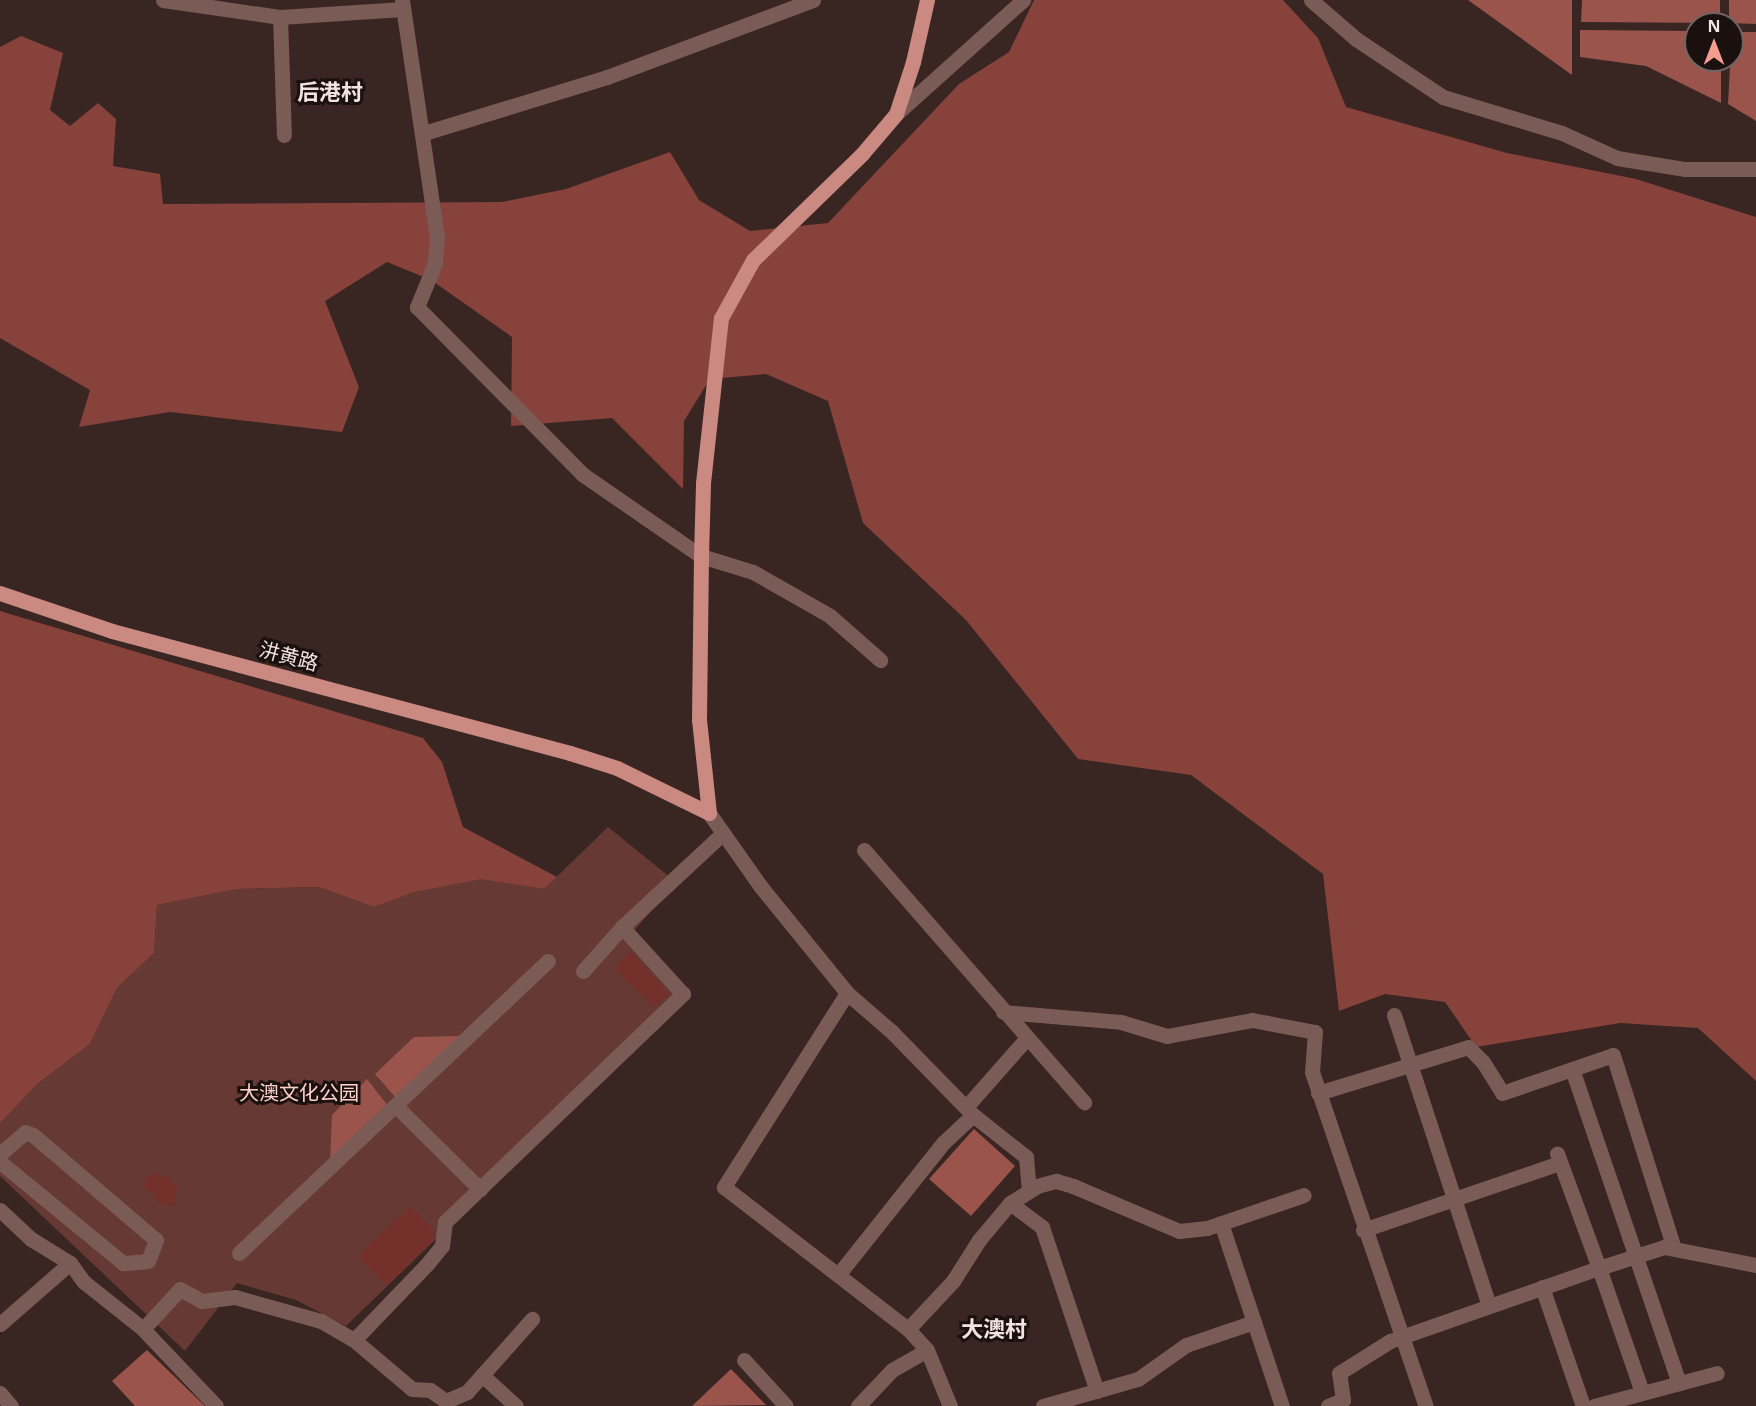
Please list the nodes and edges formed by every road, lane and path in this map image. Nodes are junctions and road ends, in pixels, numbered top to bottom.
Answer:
1 (163, 0) edge
2 (812, 0) edge
3 (927, 0) edge
4 (1023, 0) edge
5 (1311, 0) edge
6 (403, 5) edge
7 (280, 16) junction
8 (896, 114) junction
9 (424, 133) junction
10 (284, 135) dead end
11 (1756, 170) edge
12 (701, 556) junction
13 (0, 593) edge
14 (880, 660) dead end
15 (709, 813) junction
16 (723, 833) junction
17 (864, 850) dead end
18 (622, 927) junction
19 (548, 961) dead end
20 (583, 971) dead end
21 (847, 993) junction
22 (1003, 1012) junction
23 (1394, 1015) dead end
24 (1026, 1039) junction
25 (1410, 1065) junction
26 (1572, 1070) junction
27 (1318, 1093) junction
28 (1084, 1102) dead end
29 (397, 1107) junction
30 (969, 1111) junction
31 (0, 1154) edge
32 (0, 1162) edge
33 (480, 1189) junction
34 (1029, 1190) junction
35 (1304, 1195) dead end
36 (1010, 1203) junction
37 (0, 1210) edge
38 (1221, 1223) junction
39 (1364, 1230) junction
40 (1674, 1248) junction
41 (239, 1253) dead end
42 (1636, 1256) junction
43 (70, 1263) junction
44 (1756, 1265) edge
45 (1599, 1268) junction
46 (838, 1275) junction
47 (1542, 1287) junction
48 (1489, 1305) junction
49 (532, 1318) dead end
50 (1254, 1322) junction
51 (0, 1324) edge
52 (143, 1329) junction
53 (908, 1329) junction
54 (1401, 1337) junction
55 (354, 1340) junction
56 (927, 1350) junction
57 (744, 1360) dead end
58 (1717, 1373) dead end
59 (482, 1375) junction
60 (1679, 1383) junction
61 (1097, 1391) junction
62 (1642, 1392) junction
63 (0, 1393) edge
64 (1346, 1403) edge
65 (11, 1406) edge
66 (216, 1406) edge
67 (516, 1406) edge
68 (786, 1406) edge
69 (858, 1406) edge
70 (950, 1406) edge
71 (1043, 1406) edge
72 (1282, 1406) edge
73 (1328, 1406) edge
74 (1426, 1406) edge
75 (1583, 1406) edge
76 (1594, 1406) edge

1 - 7 street
2 - 9 street
3 - 8 main road
4 - 8 street
5 - 11 street
6 - 7 street
6 - 9 street
7 - 10 street
8 - 12 main road
9 - 12 street
12 - 14 street
12 - 15 main road
13 - 15 main road, 汫黄路
15 - 16 street
16 - 18 street
16 - 21 street
17 - 22 street
18 - 20 street
18 - 33 street
19 - 29 street
21 - 30 street
21 - 46 street
22 - 24 street
22 - 27 street
23 - 25 street
24 - 28 street
24 - 30 street
25 - 26 street
25 - 27 street
25 - 48 street
26 - 40 street
26 - 42 street
27 - 39 street
29 - 33 street
29 - 41 street
30 - 34 street
30 - 46 street
31 - 32 street
33 - 55 street
34 - 36 street
34 - 38 street
35 - 38 street
36 - 53 street
36 - 61 street
37 - 43 street
38 - 50 street
39 - 45 street
39 - 54 street
40 - 42 street
40 - 44 street
42 - 45 street
42 - 60 street
43 - 51 street
43 - 52 street
45 - 47 street
45 - 62 street
46 - 53 street
47 - 48 street
47 - 75 street
48 - 54 street
49 - 59 street
50 - 61 street
50 - 72 street
52 - 55 street
52 - 66 street
53 - 56 street
54 - 64 street
54 - 74 street
55 - 59 street
56 - 69 street
56 - 70 street
57 - 68 street
58 - 60 street
59 - 67 street
60 - 62 street
61 - 71 street
62 - 76 street
63 - 65 street
64 - 73 street

